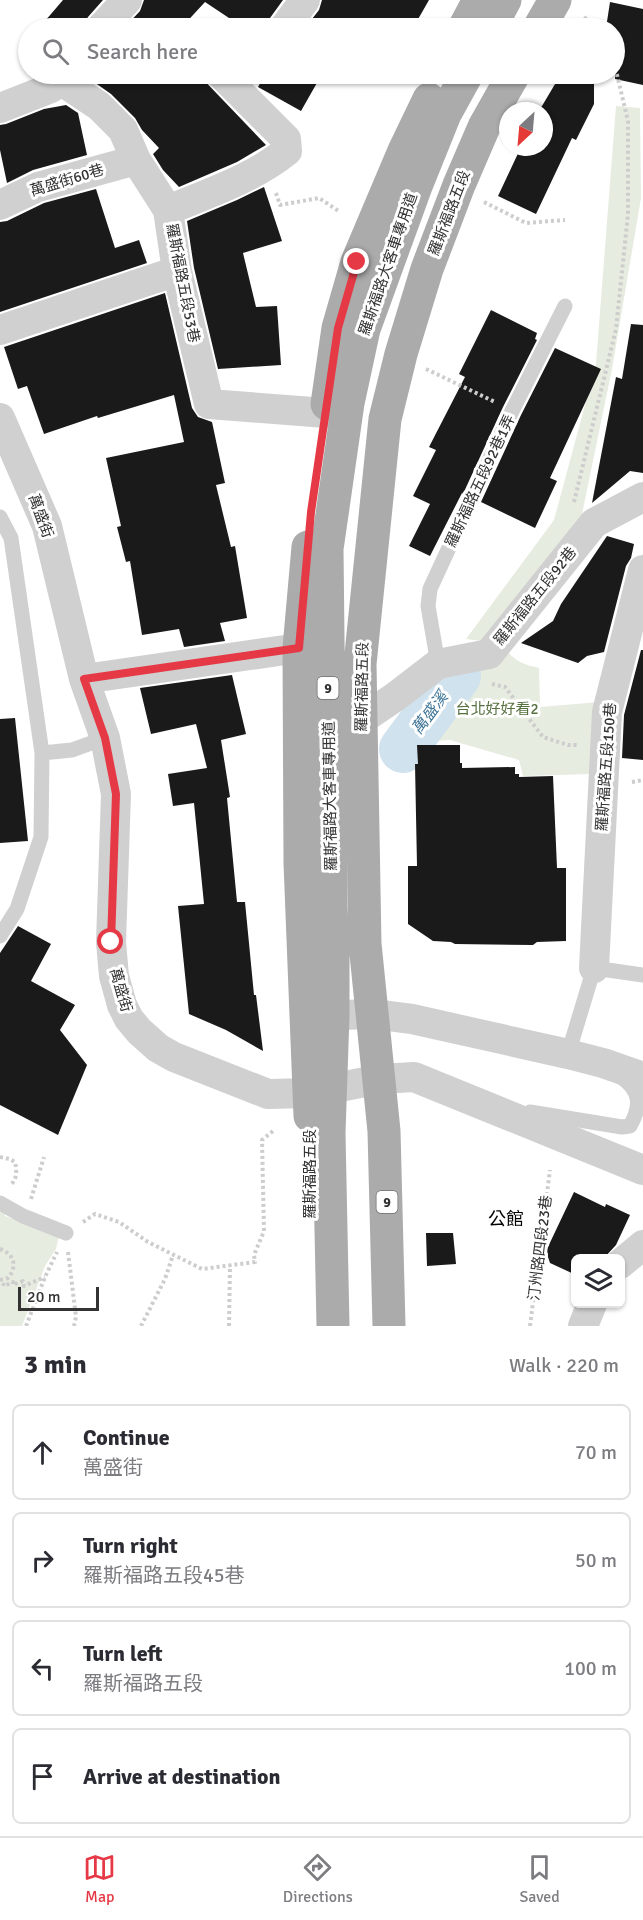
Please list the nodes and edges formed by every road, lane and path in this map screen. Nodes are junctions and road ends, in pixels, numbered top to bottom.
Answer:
1 (127, 0) edge
2 (305, 0) edge
3 (479, 0) edge
4 (506, 0) edge
5 (555, 0) edge
6 (110, 18) edge
7 (292, 18) edge
8 (469, 18) edge
9 (496, 18) edge
10 (545, 18) edge
11 (56, 84) edge
12 (64, 84) edge
13 (240, 84) edge
14 (437, 84) edge
15 (461, 84) edge
16 (508, 84) edge
17 (620, 84) edge
18 (0, 108) edge
19 (136, 160) junction
20 (268, 167) junction
21 (459, 185) junction
22 (0, 205) edge
23 (168, 210) junction
24 (340, 212) dead end
25 (565, 220) dead end
26 (177, 271) junction
27 (565, 306) dead end
28 (0, 330) edge
29 (443, 377) dead end
30 (512, 411) junction
31 (326, 413) junction
32 (0, 418) edge
33 (643, 497) edge
34 (0, 517) edge
35 (580, 540) junction
36 (643, 570) edge
37 (299, 648) junction
38 (438, 664) junction
39 (84, 679) junction
40 (487, 683) dead end
41 (361, 720) junction
42 (105, 738) junction
43 (605, 746) junction
44 (42, 753) junction
45 (17, 909) junction
46 (0, 910) edge
47 (0, 936) edge
48 (364, 944) joint
49 (594, 968) junction
50 (643, 975) edge
51 (343, 1015) junction
52 (568, 1054) junction
53 (603, 1063) junction
54 (643, 1077) edge
55 (343, 1086) junction
56 (482, 1104) junction
57 (273, 1131) dead end
58 (0, 1157) edge
59 (44, 1157) dead end
60 (550, 1170) dead end
61 (643, 1170) edge
62 (5, 1189) dead end
63 (0, 1203) edge
64 (23, 1216) junction
65 (66, 1233) junction
66 (643, 1245) edge
67 (0, 1249) edge
68 (173, 1256) junction
69 (625, 1261) edge
70 (230, 1265) junction
71 (45, 1277) junction
72 (1, 1282) edge
73 (590, 1308) edge
74 (26, 1326) edge
75 (74, 1326) edge
76 (141, 1326) edge
77 (229, 1326) edge
78 (312, 1326) edge
79 (333, 1326) edge
80 (351, 1326) edge
81 (389, 1326) edge
82 (530, 1326) edge
83 (583, 1326) edge

1 - 6 street
2 - 7 street
3 - 8 main road
4 - 9 main road
5 - 10 main road
11 - 18 street
12 - 19 street, 羅斯福路五段53巷
13 - 20 street
14 - 31 main road, 羅斯福路五段 / 9
15 - 51 main road, 羅斯福路大客車專用道 / 9
16 - 21 main road, 羅斯福路五段 / 9
17 - 35 path
19 - 22 street, 萬盛街60巷
19 - 23 street, 羅斯福路五段53巷
20 - 23 street
20 - 24 path
21 - 25 path
21 - 41 main road, 羅斯福路五段 / 9
23 - 26 street, 羅斯福路五段53巷
26 - 28 street
26 - 31 street, 羅斯福路五段53巷
27 - 30 lane, 羅斯福路五段92巷1弄
29 - 30 path
30 - 38 lane, 羅斯福路五段92巷1弄
31 - 37 main road, 羅斯福路五段 / 9
32 - 39 street, 萬盛街
33 - 35 street, 羅斯福路五段92巷
34 - 44 lane
35 - 38 street, 羅斯福路五段92巷
36 - 43 street, 羅斯福路五段150巷
37 - 39 street
37 - 51 main road, 羅斯福路五段 / 9
38 - 41 street, 羅斯福路五段92巷
39 - 42 street, 萬盛街
40 - 43 path
41 - 48 main road, 羅斯福路五段 / 9
42 - 44 lane
42 - 55 street, 萬盛街
43 - 49 street, 羅斯福路五段150巷
44 - 45 lane
45 - 46 lane
45 - 47 lane
48 - 51 main road, 羅斯福路大客車專用道 / 9
49 - 50 lane
49 - 52 lane
51 - 52 street
51 - 55 main road, 羅斯福路五段 / 9
51 - 55 main road, 羅斯福路大客車專用道 / 9
52 - 53 street
53 - 54 street
53 - 56 lane
55 - 56 street, 萬盛街
55 - 78 main road, 羅斯福路五段 / 9
55 - 79 main road, 羅斯福路大客車專用道 / 9
55 - 80 main road, 羅斯福路大客車專用道 / 9
55 - 81 main road, 羅斯福路五段 / 9
56 - 61 street, 萬盛街
57 - 70 path
58 - 62 path
59 - 64 path
60 - 82 path, 汀州路四段23巷
63 - 64 lane
64 - 65 lane
65 - 68 path
65 - 71 path
65 - 75 path
66 - 69 street
67 - 72 path
68 - 70 path
68 - 76 path
70 - 77 path
71 - 72 path
71 - 74 path
73 - 83 street

